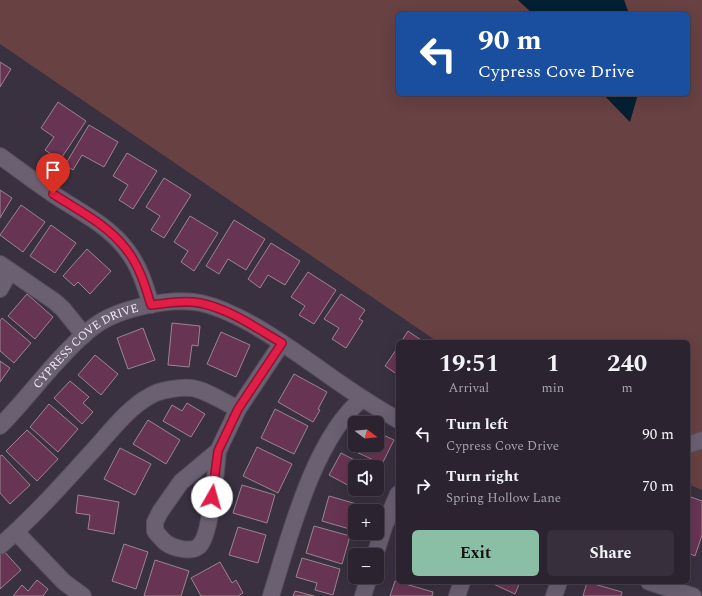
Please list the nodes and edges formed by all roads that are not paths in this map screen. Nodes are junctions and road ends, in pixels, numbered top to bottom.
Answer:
1 (0, 156) edge
2 (5, 268) edge
3 (0, 289) edge
4 (151, 305) junction
5 (84, 335) junction
6 (282, 343) junction
7 (362, 399) junction
8 (238, 409) junction
9 (396, 419) edge
10 (0, 426) edge
11 (702, 440) edge
12 (690, 444) edge
13 (218, 451) junction
14 (396, 499) edge
15 (16, 532) junction
16 (0, 546) edge
17 (377, 548) edge
18 (367, 584) edge
19 (461, 584) edge
20 (558, 584) edge
21 (648, 587) edge
22 (84, 596) edge
23 (271, 596) edge
24 (363, 596) edge
25 (457, 596) edge
26 (554, 596) edge
27 (693, 596) edge

1 - 4 street
2 - 3 street
2 - 5 street
4 - 5 street, CYPRESS COVE DRIVE
4 - 6 street, CYPRESS COVE DRIVE
5 - 10 street, CYPRESS COVE DRIVE
6 - 7 street, CYPRESS COVE DRIVE
6 - 8 street
7 - 9 street, CYPRESS COVE DRIVE
7 - 23 street
8 - 13 street
8 - 15 street
11 - 12 street
13 - 13 street
14 - 17 street
15 - 16 street
15 - 22 street
18 - 24 street
19 - 25 street
20 - 26 street
21 - 27 street

